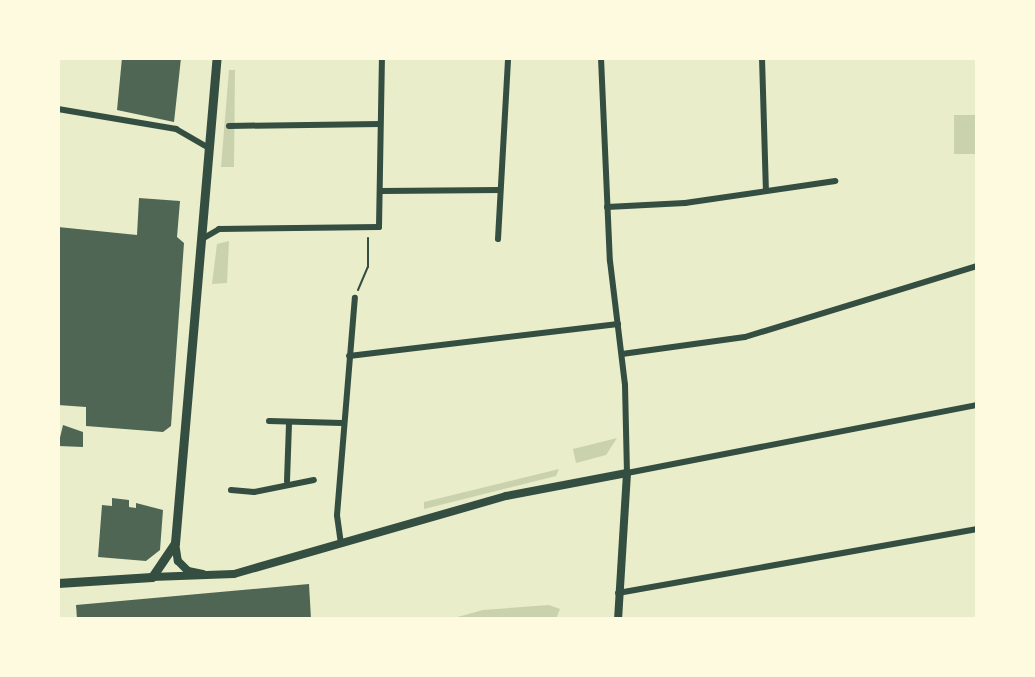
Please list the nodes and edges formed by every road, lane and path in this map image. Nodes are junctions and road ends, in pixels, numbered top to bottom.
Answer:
1 (217, 58) edge
2 (382, 58) edge
3 (508, 58) edge
4 (601, 58) edge
5 (762, 58) edge
6 (58, 109) edge
7 (380, 124) junction
8 (229, 126) dead end
9 (210, 149) junction
10 (835, 181) dead end
11 (500, 190) junction
12 (381, 191) junction
13 (766, 191) junction
14 (607, 207) junction
15 (371, 229) junction
16 (202, 239) junction
17 (498, 239) dead end
18 (977, 266) edge
19 (355, 298) joint
20 (618, 324) junction
21 (622, 354) junction
22 (349, 356) junction
23 (977, 405) edge
24 (269, 421) dead end
25 (289, 423) junction
26 (342, 423) junction
27 (627, 473) junction
28 (314, 480) dead end
29 (287, 481) junction
30 (231, 490) dead end
31 (977, 529) edge
32 (175, 543) junction
33 (341, 544) junction
34 (152, 577) junction
35 (215, 577) junction
36 (58, 583) edge
37 (617, 593) junction
38 (618, 619) edge

1 - 9 main road
2 - 7 street
3 - 11 street
4 - 14 street
5 - 13 street
6 - 9 street
7 - 8 street
7 - 12 street
9 - 16 main road
10 - 13 street
11 - 12 street
11 - 17 street
12 - 15 street
13 - 14 street
14 - 20 street
15 - 16 street
15 - 19 path
16 - 32 main road
18 - 21 street
19 - 22 street
20 - 21 street
20 - 22 street
21 - 27 street
22 - 26 street
23 - 27 street
24 - 25 street
25 - 26 street
25 - 29 street
26 - 33 street
27 - 33 street
27 - 37 street
28 - 29 street
29 - 30 street
31 - 37 street
32 - 34 main road
32 - 35 street
33 - 35 street
34 - 35 street
34 - 36 main road
37 - 38 street

